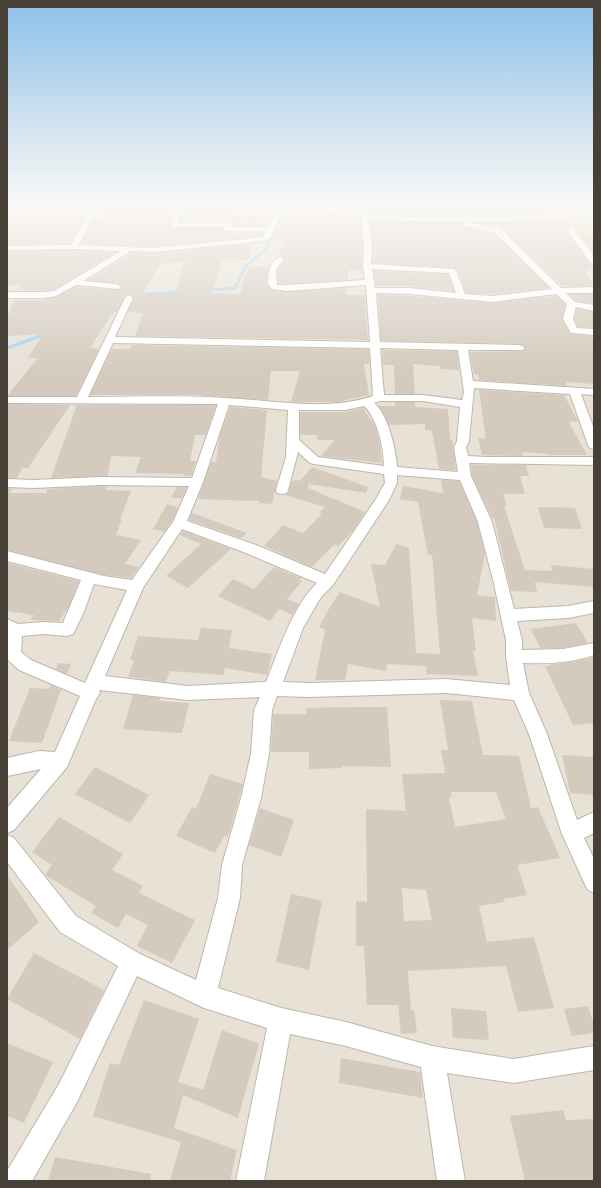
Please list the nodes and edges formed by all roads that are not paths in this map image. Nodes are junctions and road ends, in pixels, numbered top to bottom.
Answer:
1 (107, 262) edge
2 (277, 262) edge
3 (367, 262) edge
4 (528, 262) edge
5 (367, 266) junction
6 (74, 282) junction
7 (370, 286) junction
8 (116, 287) dead end
9 (594, 290) edge
10 (559, 291) junction
11 (7, 295) edge
12 (461, 296) junction
13 (129, 298) dead end
14 (572, 304) junction
15 (594, 308) edge
16 (594, 332) edge
17 (109, 340) junction
18 (374, 344) junction
19 (462, 346) junction
20 (520, 348) dead end
21 (468, 384) junction
22 (575, 392) junction
23 (594, 392) edge
24 (7, 400) edge
25 (81, 400) junction
26 (373, 400) junction
27 (224, 402) junction
28 (466, 404) junction
29 (294, 406) junction
30 (293, 441) junction
31 (594, 445) edge
32 (461, 459) junction
33 (594, 461) edge
34 (391, 472) junction
35 (465, 476) junction
36 (197, 482) junction
37 (7, 483) edge
38 (282, 490) dead end
39 (179, 523) junction
40 (7, 556) edge
41 (89, 578) junction
42 (328, 581) junction
43 (136, 586) junction
44 (594, 607) edge
45 (508, 615) junction
46 (11, 628) edge
47 (592, 649) dead end
48 (514, 656) junction
49 (93, 687) junction
50 (273, 689) junction
51 (520, 693) junction
52 (60, 761) junction
53 (7, 767) edge
54 (594, 822) edge
55 (7, 823) edge
56 (572, 834) junction
57 (7, 845) edge
58 (594, 882) edge
59 (132, 962) junction
60 (204, 996) junction
61 (281, 1020) junction
62 (432, 1058) junction
63 (594, 1058) edge
64 (17, 1181) edge
65 (250, 1181) edge
66 (451, 1181) edge

1 - 6 street
2 - 7 street
3 - 5 street
4 - 10 street
5 - 7 street
5 - 12 street
6 - 8 street
6 - 11 street
7 - 12 street
7 - 18 street
9 - 10 street
10 - 12 street
10 - 14 street
13 - 17 street
14 - 15 street
14 - 16 street
17 - 18 street
17 - 25 street
18 - 19 street
18 - 26 street
19 - 20 street
19 - 21 street
21 - 22 street
21 - 28 street
22 - 23 street
22 - 31 street
24 - 25 street
25 - 27 street
26 - 28 street
26 - 29 street
26 - 34 street
27 - 29 street
27 - 36 street
28 - 32 street
29 - 30 street
30 - 34 street
30 - 38 street
32 - 33 street
32 - 35 street
34 - 35 street
34 - 42 street
35 - 45 street
36 - 37 street
36 - 39 street
39 - 42 street
39 - 43 street
40 - 41 street
41 - 43 street
41 - 46 street
42 - 50 street
43 - 49 street
44 - 45 street
45 - 48 street
46 - 49 street
47 - 48 street
48 - 51 street
49 - 50 street
49 - 52 street
50 - 51 street
50 - 60 street
51 - 56 street
52 - 53 street
52 - 55 street
54 - 56 street
56 - 58 street
57 - 59 street
59 - 60 street
59 - 64 street
60 - 61 street
61 - 62 street
61 - 65 street
62 - 63 street
62 - 66 street

